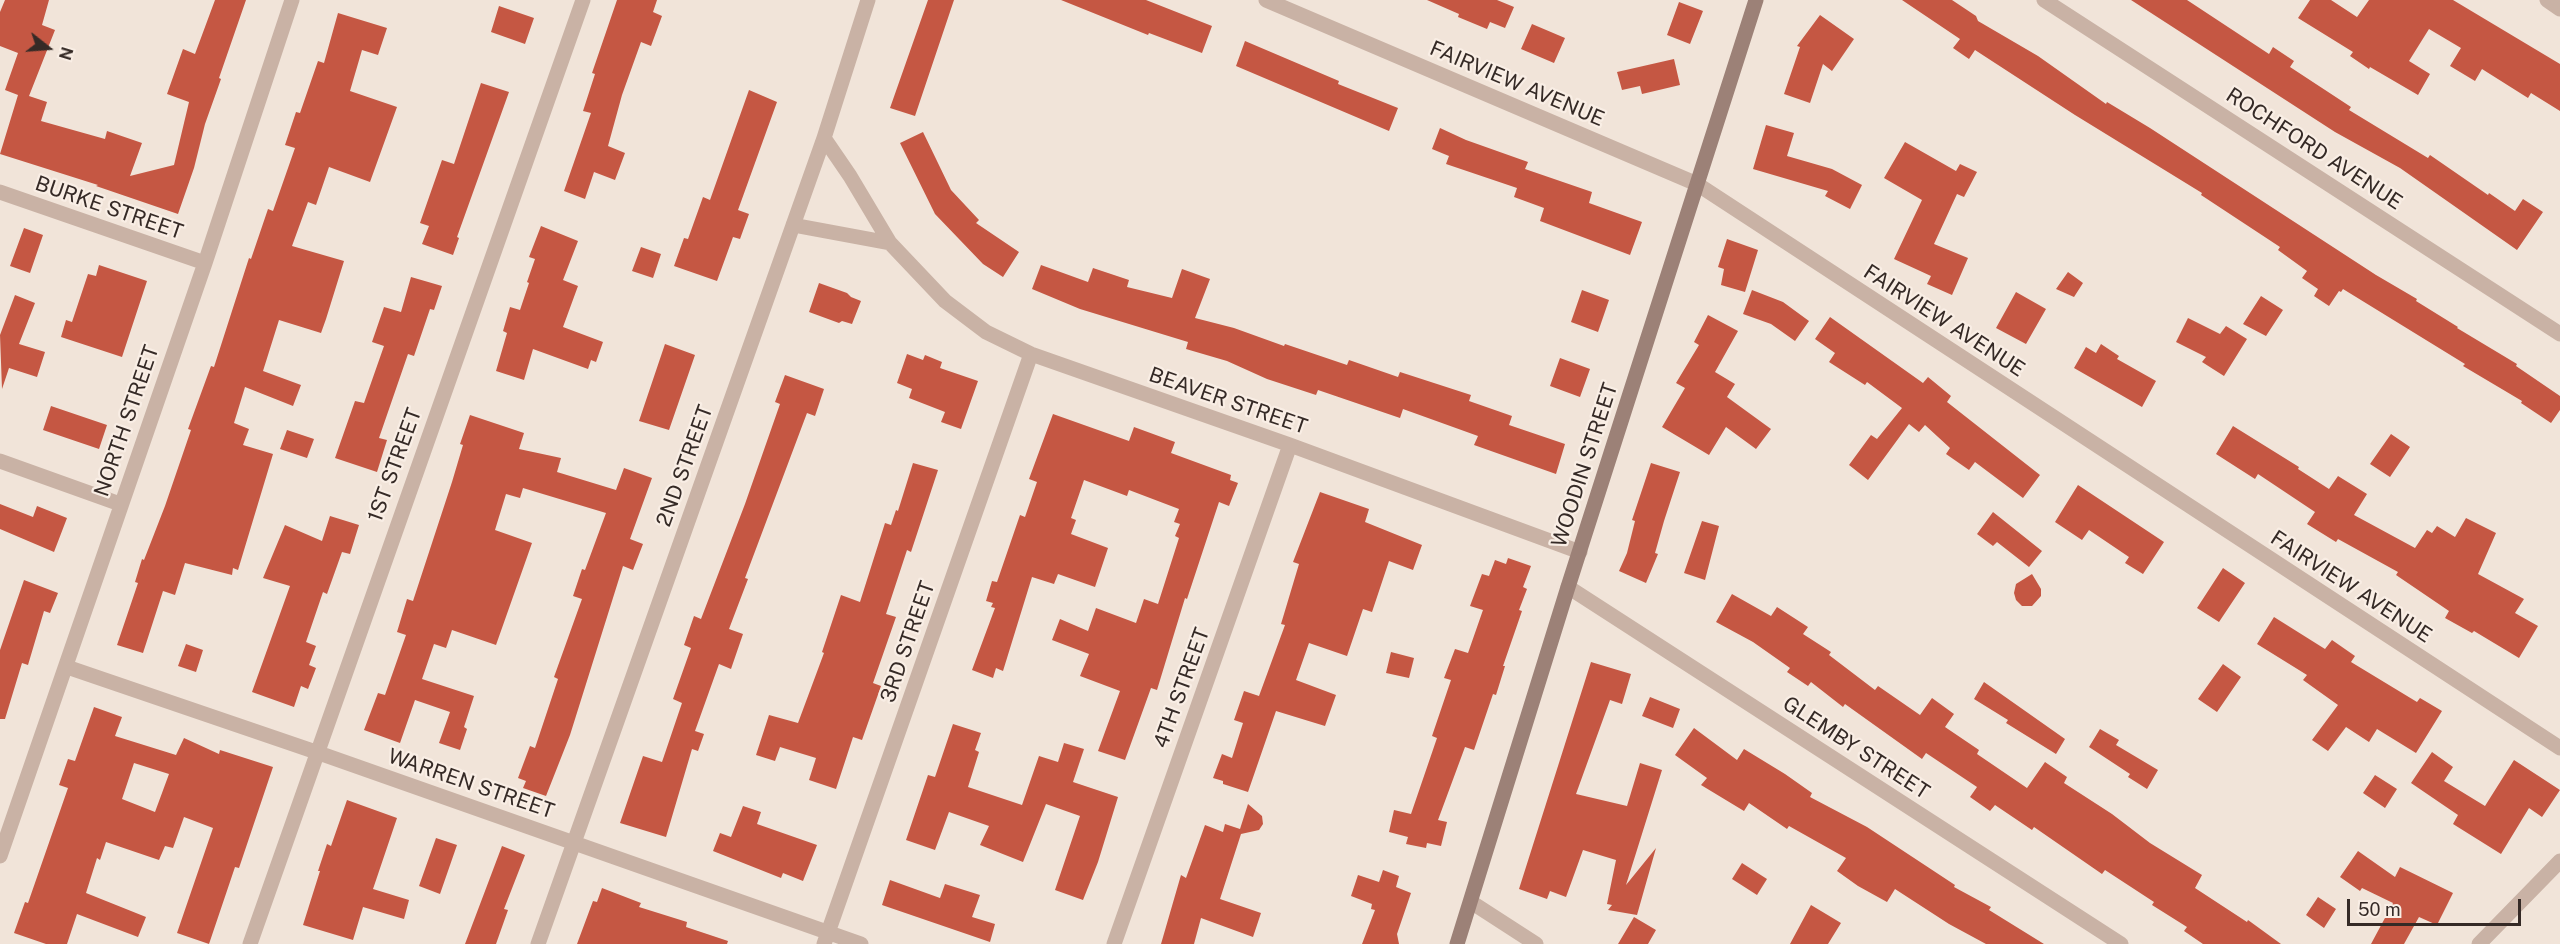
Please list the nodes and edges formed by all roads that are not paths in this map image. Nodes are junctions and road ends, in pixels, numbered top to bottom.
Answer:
1 (292, 0) edge
2 (583, 0) edge
3 (868, 0) edge
4 (1266, 0) edge
5 (1756, 0) edge
6 (2044, 0) edge
7 (2547, 0) edge
8 (2560, 9) edge
9 (824, 138) junction
10 (1697, 184) junction
11 (0, 192) edge
12 (793, 225) junction
13 (890, 243) junction
14 (205, 264) junction
15 (2560, 334) edge
16 (1031, 354) junction
17 (1290, 445) junction
18 (0, 461) edge
19 (120, 504) junction
20 (1580, 552) junction
21 (1568, 587) junction
22 (67, 667) junction
23 (2560, 748) edge
24 (316, 752) junction
25 (574, 842) junction
26 (0, 856) edge
27 (2560, 861) edge
28 (1471, 902) junction
29 (826, 938) edge
30 (250, 944) edge
31 (538, 944) edge
32 (861, 944) edge
33 (1114, 944) edge
34 (1457, 944) edge
35 (1536, 944) edge
36 (2121, 944) edge
37 (2479, 944) edge

1 - 14 street, NORTH STREET
2 - 24 street, 1ST STREET
3 - 9 street, 2ND STREET
4 - 10 street, FAIRVIEW AVENUE
5 - 10 main road, WOODIN STREET
6 - 15 street, ROCHFORD AVENUE
7 - 8 street
9 - 12 street, 2ND STREET
9 - 13 street, BEAVER STREET
10 - 20 main road, WOODIN STREET
10 - 23 street, FAIRVIEW AVENUE
11 - 14 street, BURKE STREET
12 - 13 street
12 - 25 street, 2ND STREET
13 - 16 street, BEAVER STREET
14 - 19 street, NORTH STREET
16 - 17 street, BEAVER STREET
16 - 29 street, 3RD STREET
17 - 20 street, BEAVER STREET
17 - 33 street, 4TH STREET
18 - 19 street
19 - 22 street, NORTH STREET
20 - 21 main road, WOODIN STREET
21 - 28 main road, WOODIN STREET
21 - 36 street, GLEMBY STREET
22 - 24 street, WARREN STREET
22 - 26 street, NORTH STREET
24 - 25 street, WARREN STREET
24 - 30 street, 1ST STREET
25 - 29 street, WARREN STREET
25 - 31 street, 2ND STREET
27 - 37 street
28 - 34 main road, WOODIN STREET
28 - 35 street
29 - 32 street, WARREN STREET

